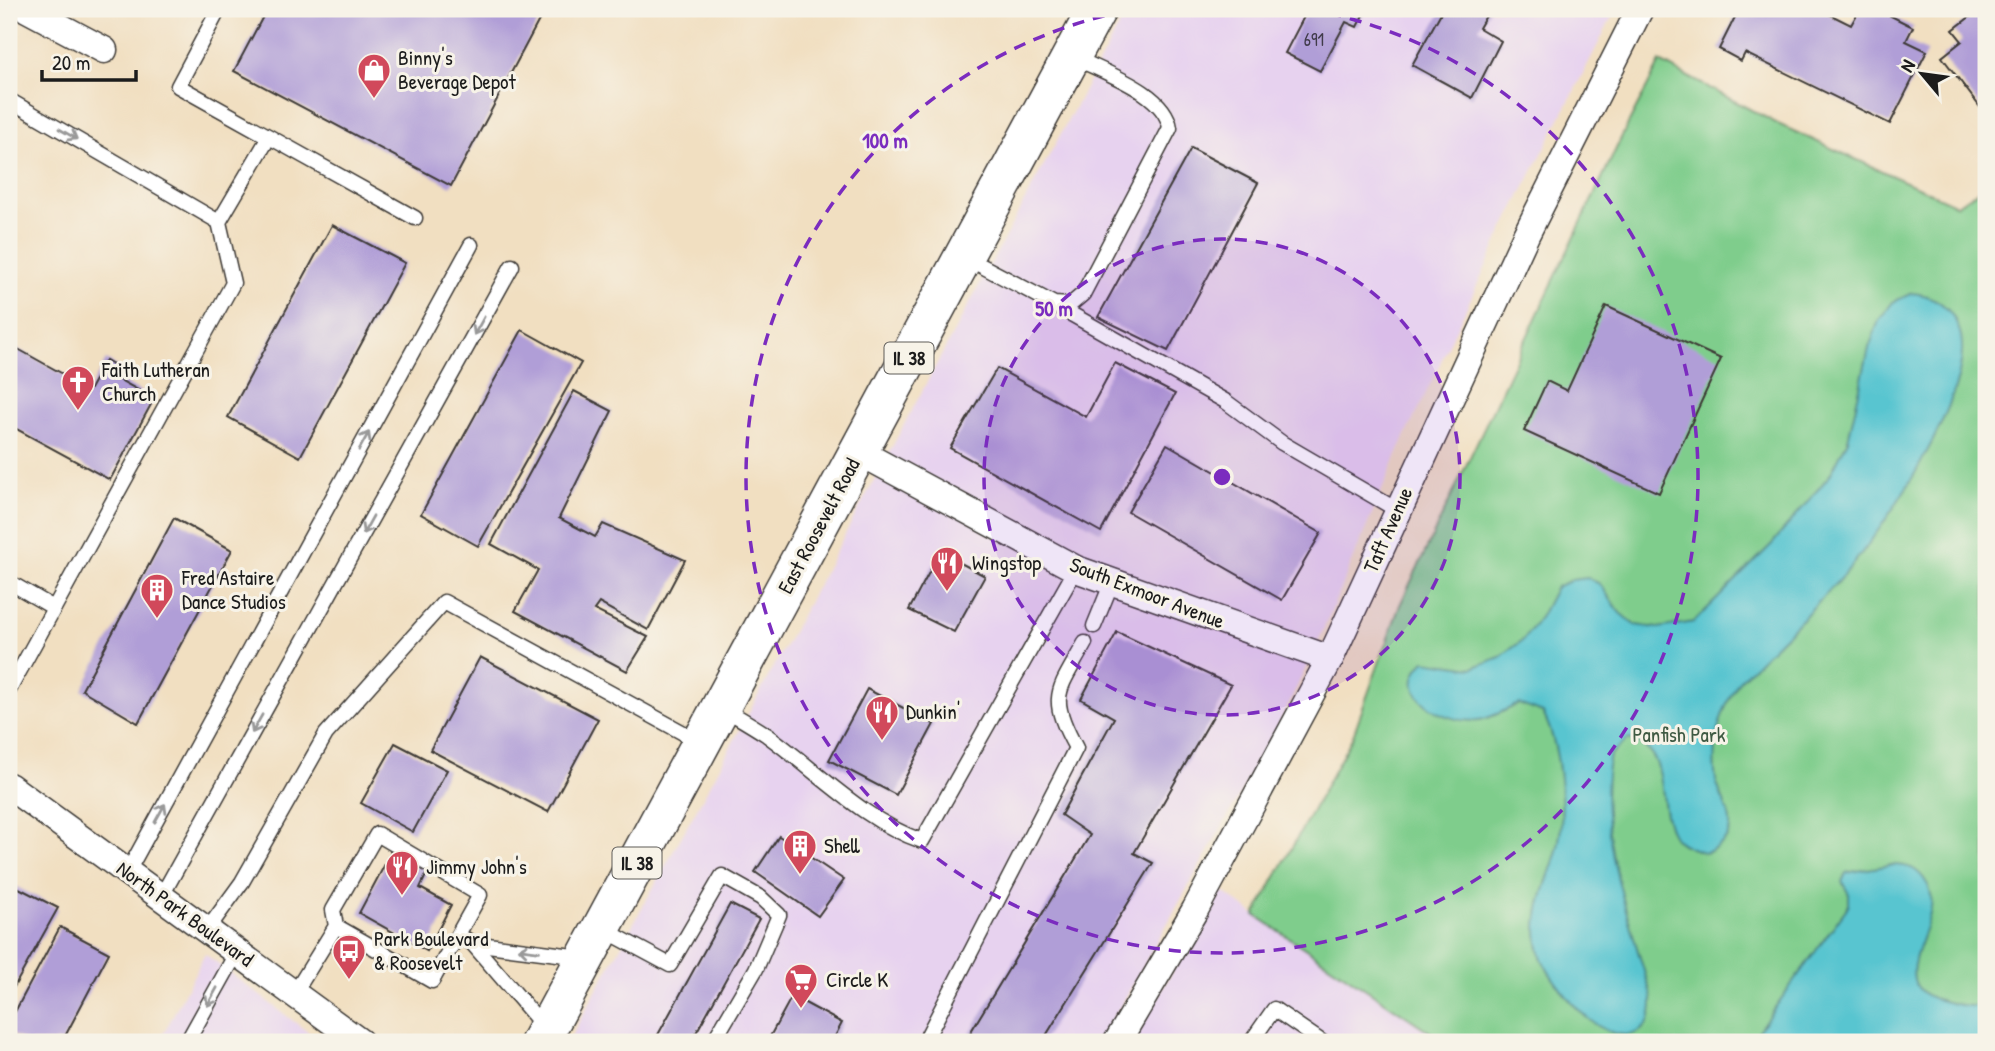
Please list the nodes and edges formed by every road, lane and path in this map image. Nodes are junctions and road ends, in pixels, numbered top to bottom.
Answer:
1 (27, 9) edge
2 (219, 9) edge
3 (1097, 9) edge
4 (1640, 9) edge
5 (104, 50) dead end
6 (1072, 56) junction
7 (9, 100) edge
8 (268, 136) junction
9 (415, 218) dead end
10 (219, 222) junction
11 (471, 245) dead end
12 (964, 257) junction
13 (512, 266) dead end
14 (1054, 304) junction
15 (859, 452) junction
16 (1397, 510) junction
17 (1076, 569) junction
18 (9, 582) edge
19 (1112, 582) junction
20 (54, 608) junction
21 (1094, 626) dead end
22 (1085, 643) dead end
23 (1330, 659) junction
24 (9, 690) edge
25 (721, 707) junction
26 (702, 743) junction
27 (9, 786) edge
28 (128, 873) junction
29 (161, 897) junction
30 (336, 926) junction
31 (207, 930) junction
32 (458, 935) junction
33 (594, 942) junction
34 (472, 943) junction
35 (237, 953) junction
36 (294, 994) junction
37 (543, 1036) edge
38 (187, 1042) edge
39 (360, 1042) edge
40 (713, 1042) edge
41 (938, 1042) edge
42 (1117, 1042) edge
43 (1251, 1042) edge
44 (1322, 1042) edge

1 - 5 street
2 - 8 lane
3 - 6 main road, East Roosevelt Road / IL 38
4 - 16 street, Taft Avenue
6 - 12 main road, East Roosevelt Road / IL 38
6 - 14 lane
7 -> 10 lane
8 - 9 lane
8 - 10 lane
10 - 20 lane
28 -> 11 lane
12 - 14 lane
12 - 15 main road, East Roosevelt Road / IL 38
13 -> 29 lane
14 - 16 lane
15 - 17 street, South Exmoor Avenue
15 - 25 main road, East Roosevelt Road / IL 38
16 - 23 street, Taft Avenue
17 - 19 street, South Exmoor Avenue
17 - 25 lane
18 - 20 lane
19 - 21 lane
19 - 23 street, South Exmoor Avenue
20 - 24 lane
22 - 41 lane
23 - 42 street, Taft Avenue
25 - 26 main road, East Roosevelt Road / IL 38
26 - 31 lane
26 - 33 main road, East Roosevelt Road / IL 38
27 - 28 street, North Park Boulevard
28 - 29 street, North Park Boulevard
29 - 31 street, North Park Boulevard
30 - 32 lane
30 - 32 lane
30 - 36 lane
31 - 35 street, North Park Boulevard
32 - 34 lane
33 -> 34 lane
33 - 37 main road, East Roosevelt Road / IL 38
33 - 40 lane
34 - 37 lane
35 - 36 street, North Park Boulevard
35 -> 38 lane
36 - 39 street, North Park Boulevard
43 - 44 lane

